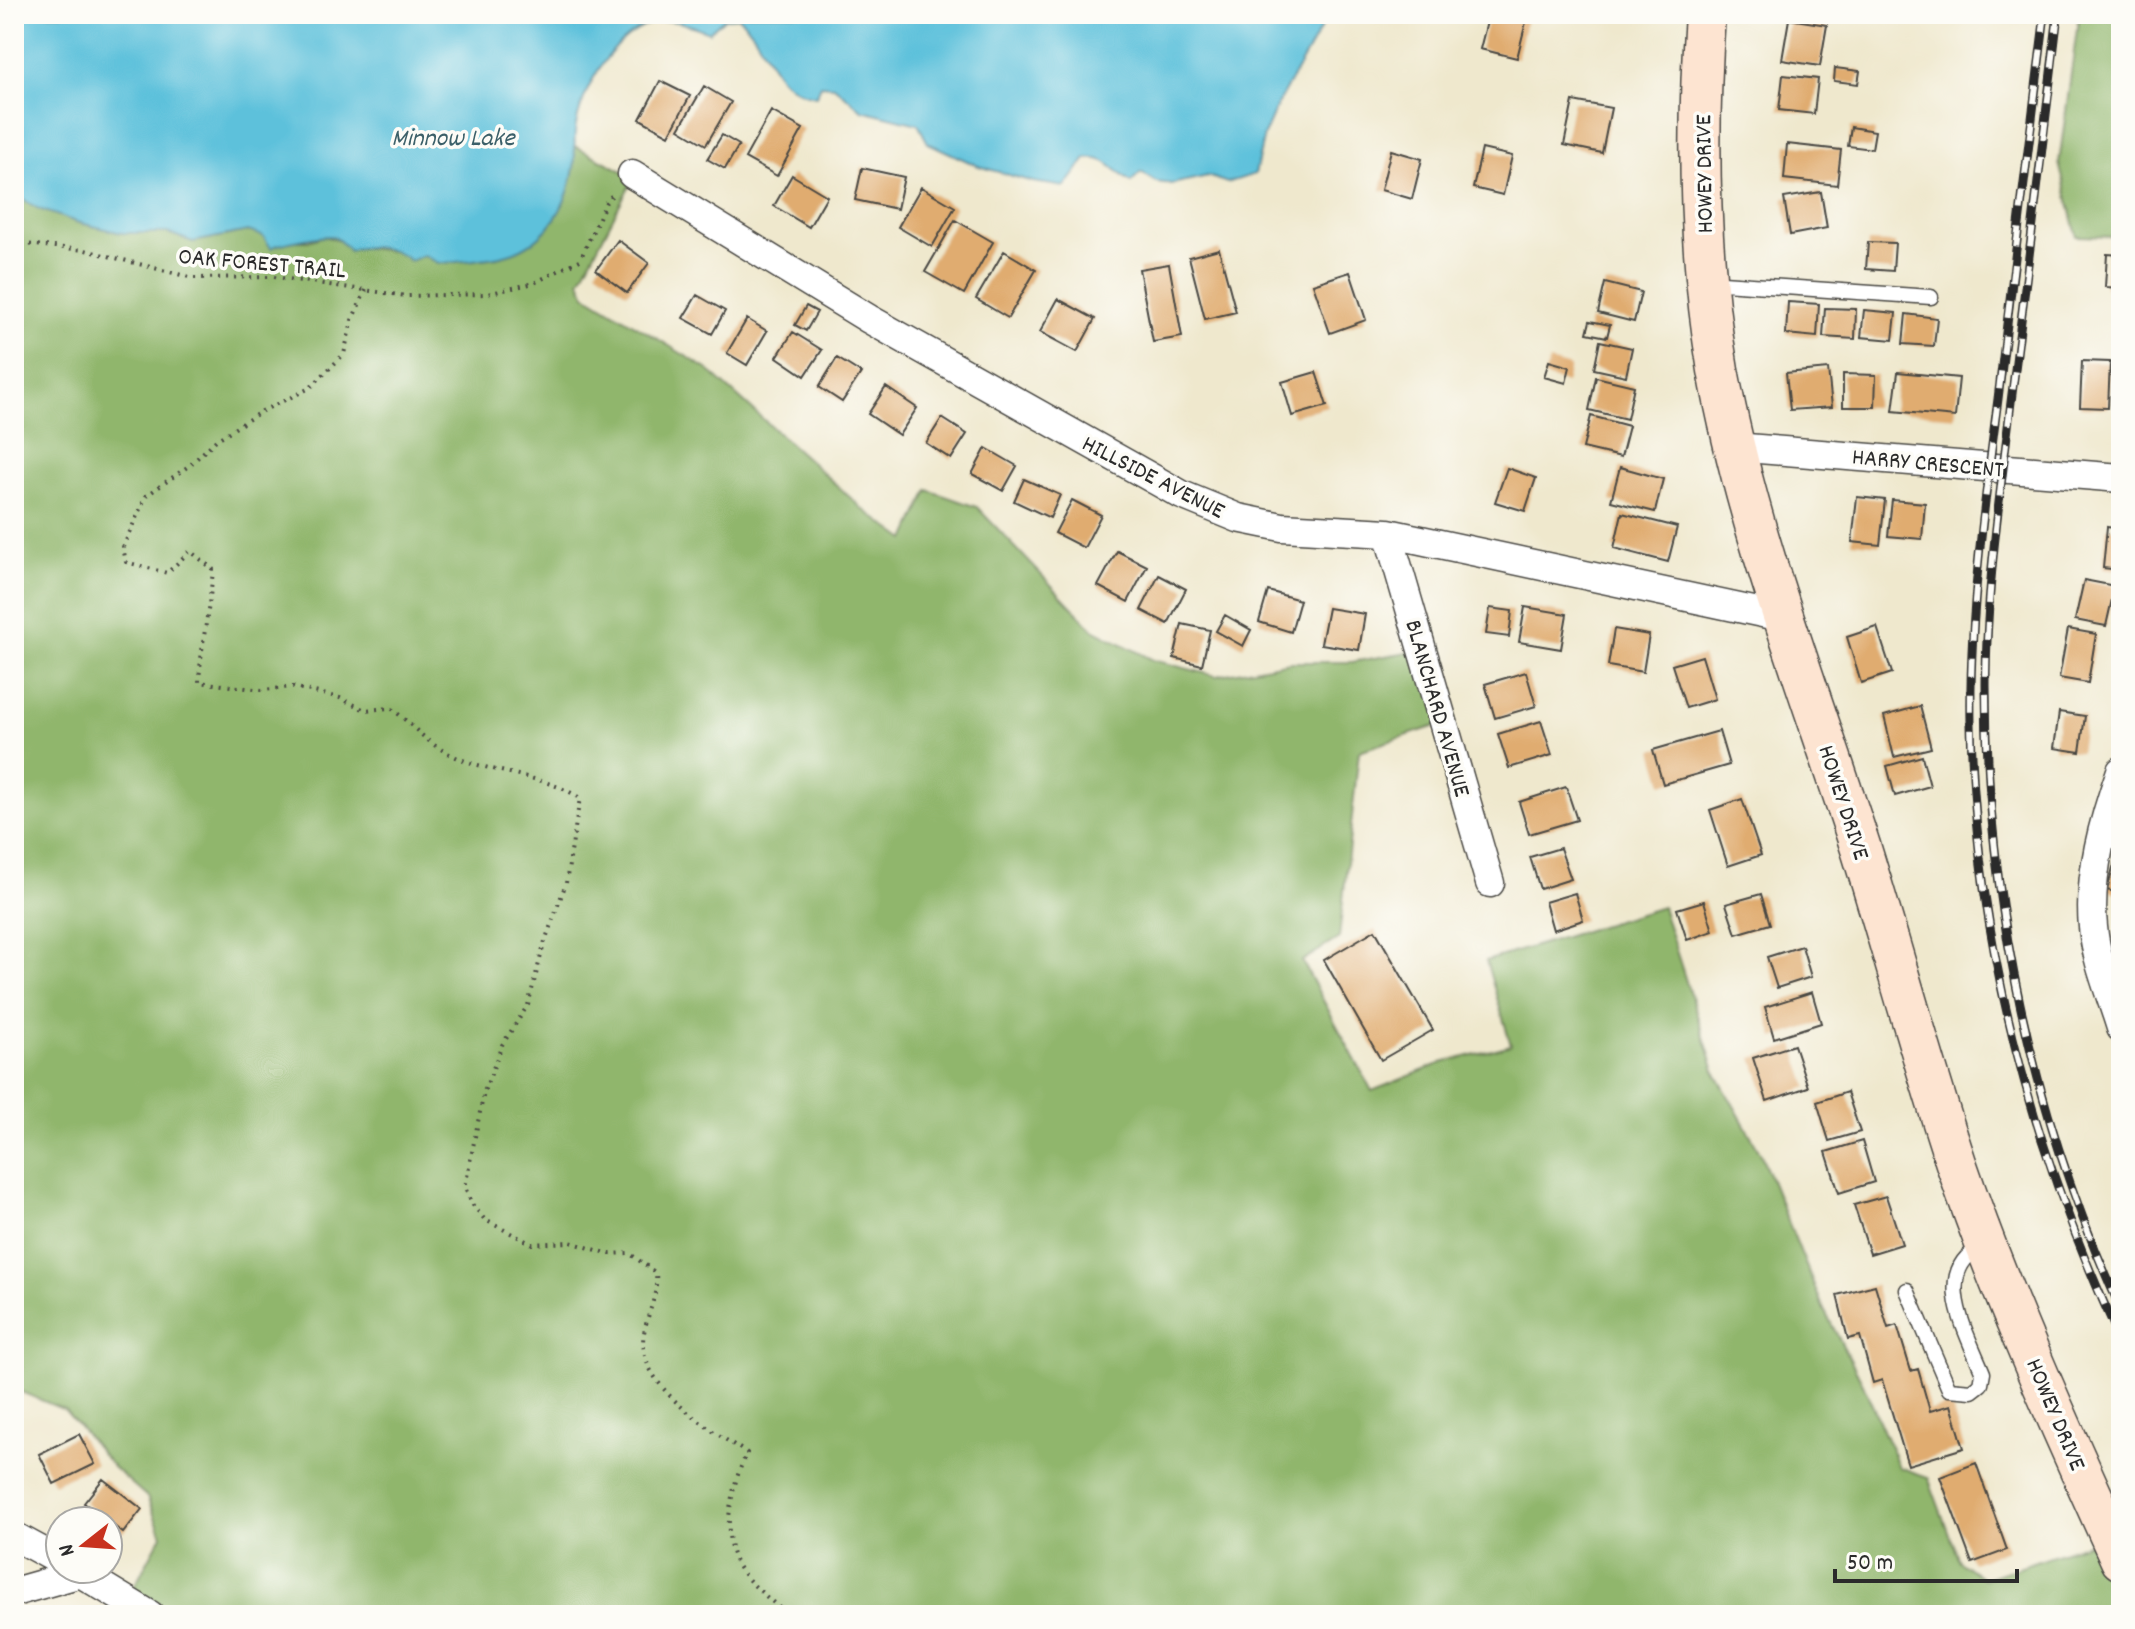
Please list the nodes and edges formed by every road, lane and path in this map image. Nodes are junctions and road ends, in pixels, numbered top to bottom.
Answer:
1 (1705, 14) edge
2 (632, 174) joint
3 (14, 243) edge
4 (1707, 282) junction
5 (366, 290) junction
6 (1931, 297) dead end
7 (1734, 447) junction
8 (2121, 478) edge
9 (1388, 533) junction
10 (1786, 618) junction
11 (2121, 771) edge
12 (1490, 883) dead end
13 (2121, 1028) edge
14 (1987, 1244) junction
15 (1907, 1290) dead end
16 (14, 1536) edge
17 (44, 1553) edge
18 (2121, 1560) edge
19 (44, 1580) edge
20 (100, 1585) edge
21 (14, 1592) edge
22 (150, 1615) edge
23 (787, 1615) edge

1 - 4 main road, HOWEY DRIVE
2 - 5 path, OAK FOREST TRAIL
2 - 9 street, HILLSIDE AVENUE
3 - 5 path, OAK FOREST TRAIL
4 - 6 lane
4 - 7 main road, HOWEY DRIVE
5 - 23 path, OAK FOREST TRAIL
7 - 8 street, HARRY CRESCENT
7 - 10 main road, HOWEY DRIVE
9 - 10 street, HILLSIDE AVENUE
9 - 12 street, BLANCHARD AVENUE
10 - 14 main road, HOWEY DRIVE
11 - 13 street
14 - 15 lane
14 - 18 main road, HOWEY DRIVE
16 - 17 street
19 - 21 street
20 - 22 street

